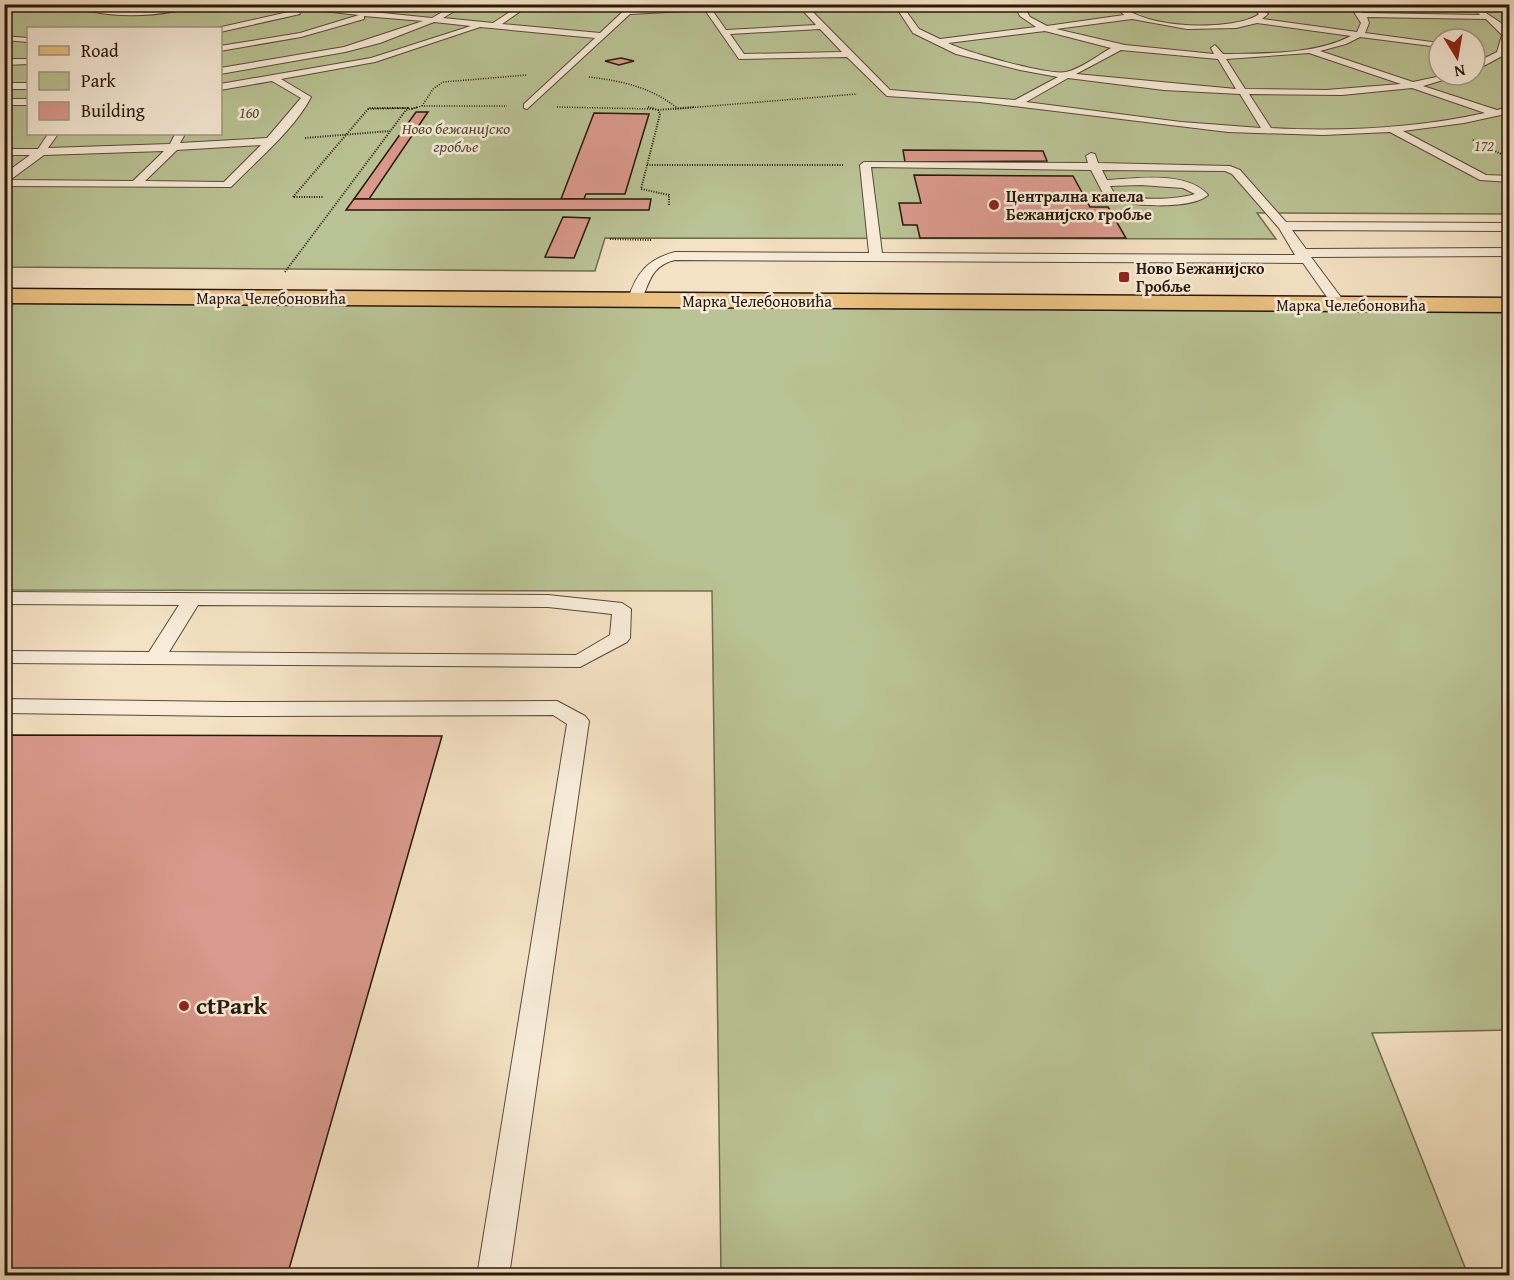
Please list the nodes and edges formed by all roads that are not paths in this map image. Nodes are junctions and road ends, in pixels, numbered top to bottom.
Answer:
1 (56, 4) edge
2 (75, 4) edge
3 (193, 4) edge
4 (264, 4) edge
5 (322, 4) edge
6 (389, 4) edge
7 (463, 4) edge
8 (528, 4) edge
9 (636, 4) edge
10 (787, 4) edge
11 (800, 4) edge
12 (897, 4) edge
13 (1018, 4) edge
14 (1117, 4) edge
15 (1251, 4) edge
16 (1345, 4) edge
17 (706, 6) edge
18 (1474, 8) dead end
19 (309, 9) junction
20 (4, 10) edge
21 (136, 11) junction
22 (627, 12) junction
23 (369, 14) junction
24 (1362, 15) junction
25 (1130, 17) junction
26 (1489, 17) junction
27 (130, 20) dead end
28 (434, 20) junction
29 (1259, 21) junction
30 (481, 24) junction
31 (494, 26) junction
32 (822, 27) junction
33 (1202, 27) junction
34 (1046, 28) junction
35 (222, 30) edge
36 (725, 32) junction
37 (1360, 35) junction
38 (603, 36) junction
39 (4, 38) edge
40 (27, 40) edge
41 (937, 42) junction
42 (1427, 43) edge
43 (255, 44) junction
44 (1120, 46) junction
45 (222, 49) edge
46 (1308, 50) junction
47 (1487, 51) edge
48 (1501, 53) junction
49 (848, 54) junction
50 (1219, 55) junction
51 (288, 60) junction
52 (1487, 61) edge
53 (4, 62) edge
54 (27, 62) edge
55 (222, 71) edge
56 (1066, 76) junction
57 (275, 79) junction
58 (1427, 82) edge
59 (1412, 85) junction
60 (4, 86) edge
61 (27, 86) edge
62 (222, 87) edge
63 (1244, 94) junction
64 (4, 102) edge
65 (27, 102) edge
66 (1018, 102) junction
67 (527, 106) road end
68 (1509, 110) edge
69 (1497, 114) junction
70 (1392, 129) junction
71 (1266, 130) junction
72 (52, 135) edge
73 (180, 135) edge
74 (270, 141) junction
75 (173, 148) junction
76 (4, 152) edge
77 (41, 152) junction
78 (1104, 153) dead end
79 (1214, 156) dead end
80 (1095, 166) junction
81 (1226, 168) junction
82 (4, 181) edge
83 (1506, 182) edge
84 (1103, 183) junction
85 (135, 185) junction
86 (1283, 226) junction
87 (1509, 227) edge
88 (1509, 252) edge
89 (1303, 256) junction
90 (876, 257) junction
91 (4, 281) edge
92 (1509, 287) edge
93 (637, 292) junction
94 (4, 296) edge
95 (1332, 296) junction
96 (1509, 305) edge
97 (4, 598) edge
98 (192, 599) junction
99 (4, 657) edge
100 (155, 658) junction
101 (4, 706) edge
102 (493, 1275) edge

1 - 20 lane
2 - 21 lane
3 - 21 lane
4 - 19 lane
5 - 19 lane
6 - 23 lane
7 - 28 lane
8 - 31 lane
9 - 22 lane
10 - 17 lane
11 - 32 lane
12 - 41 lane
13 - 34 lane
14 - 25 lane
15 - 29 lane
16 - 24 lane
17 - 22 lane
17 - 36 lane
18 - 26 lane
19 - 23 lane
19 - 35 lane
21 - 27 lane
22 - 38 lane
23 - 28 lane
23 - 43 lane
24 - 26 lane
24 - 37 lane
25 - 33 lane
25 - 34 lane
26 - 48 lane
28 - 30 lane
28 - 51 lane
29 - 33 lane
29 - 37 lane
30 - 31 lane
30 - 57 lane
31 - 38 lane
32 - 36 lane
32 - 49 lane
33 - 50 lane
34 - 41 lane
34 - 44 lane
35 - 43 lane
36 - 49 lane
37 - 42 lane
37 - 46 lane
38 - 67 lane
39 - 40 lane
41 - 56 lane
43 - 45 lane
43 - 51 lane
44 - 50 lane
44 - 56 lane
46 - 50 lane
46 - 59 lane
47 - 48 lane
48 - 52 lane
49 - 66 lane
50 - 63 lane
51 - 55 lane
53 - 54 lane
56 - 63 lane
56 - 66 lane
57 - 62 lane
57 - 74 lane
58 - 59 lane
59 - 63 lane
59 - 69 lane
60 - 61 lane
63 - 71 lane
64 - 65 lane
66 - 71 lane
68 - 69 lane
69 - 70 lane
70 - 71 lane
70 - 83 lane
72 - 77 lane
73 - 75 lane
74 - 75 lane
74 - 85 lane
75 - 77 lane
75 - 85 lane
76 - 77 lane
77 - 82 lane
78 - 80 lane
79 - 81 lane
80 - 81 lane
80 - 84 lane
80 - 90 lane
81 - 86 lane
82 - 85 lane
84 - 84 lane
86 - 87 lane
86 - 89 lane
88 - 89 lane
89 - 90 lane
89 - 95 lane
90 - 93 lane
91 - 93 main road, Марка Челебоновића
92 - 95 main road, Марка Челебоновића
93 - 94 main road, Марка Челебоновића
93 - 95 main road, Марка Челебоновића
95 - 96 main road, Марка Челебоновића
97 - 98 lane
98 - 100 lane
98 - 100 lane
99 - 100 lane
101 - 102 lane

